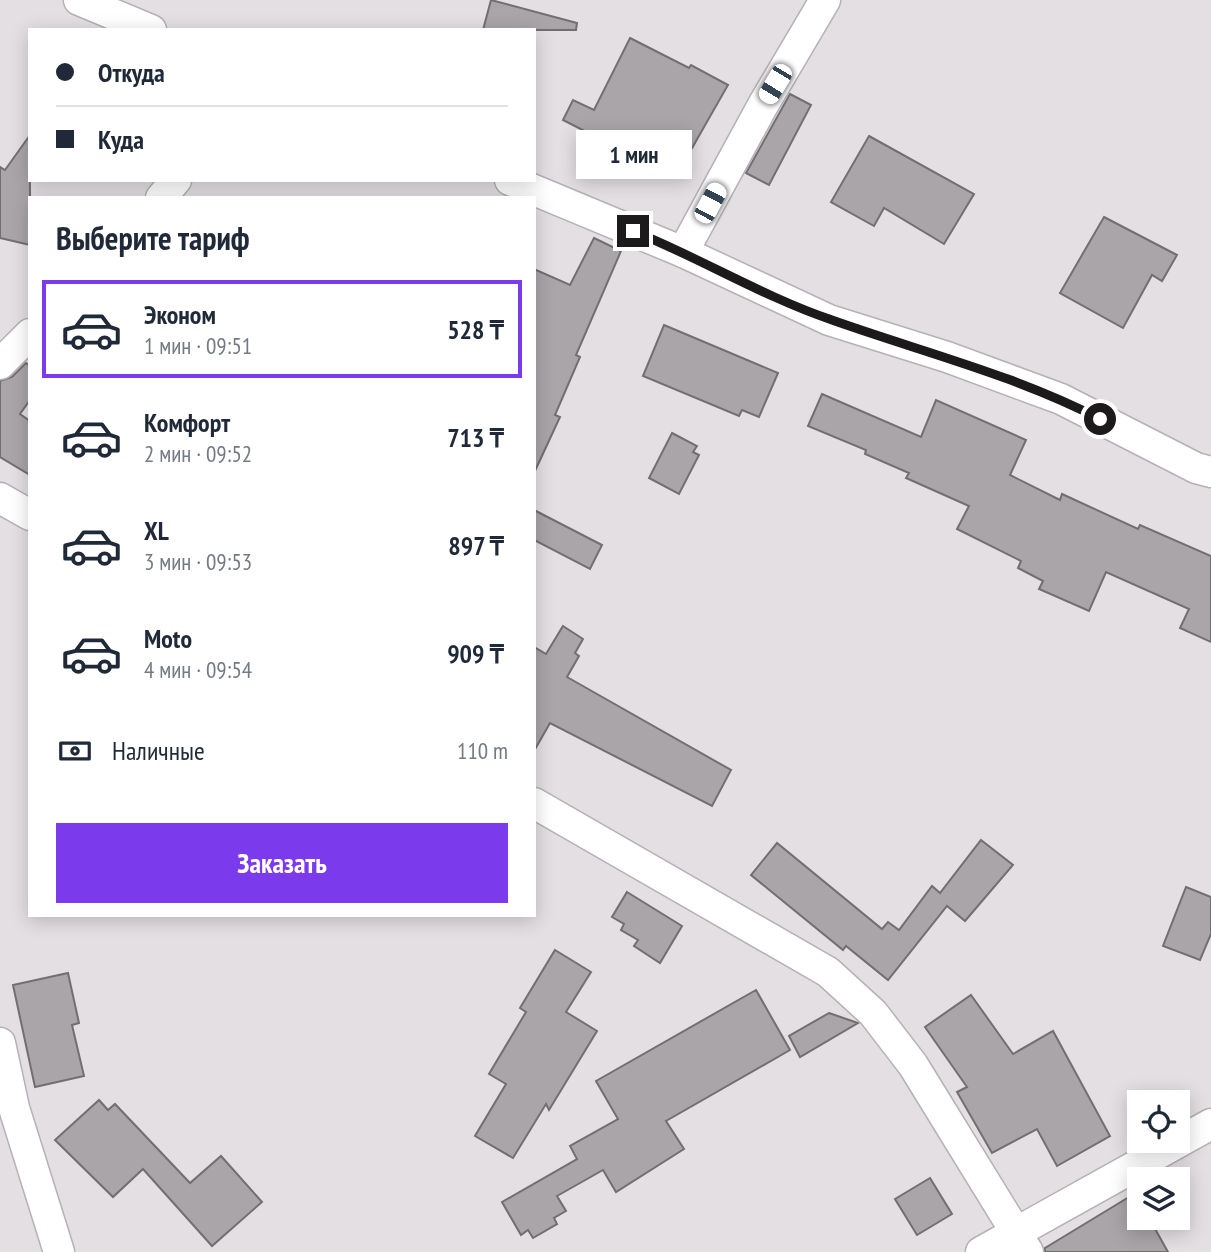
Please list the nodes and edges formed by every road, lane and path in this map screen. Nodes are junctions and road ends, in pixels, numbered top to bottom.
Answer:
1 (79, 0) edge
2 (825, 0) edge
3 (146, 28) edge
4 (174, 182) edge
5 (515, 182) edge
6 (163, 196) edge
7 (683, 252) junction
8 (28, 336) edge
9 (0, 365) edge
10 (1206, 467) edge
11 (0, 498) edge
12 (28, 514) edge
13 (536, 804) edge
14 (0, 1043) edge
15 (1211, 1124) edge
16 (1022, 1242) edge
17 (59, 1252) edge
18 (981, 1252) edge

1 - 3 street
2 - 7 street
4 - 6 street
5 - 7 street
7 - 10 street
8 - 9 street
11 - 12 street
13 - 16 street
14 - 17 street
15 - 16 street
16 - 18 street

